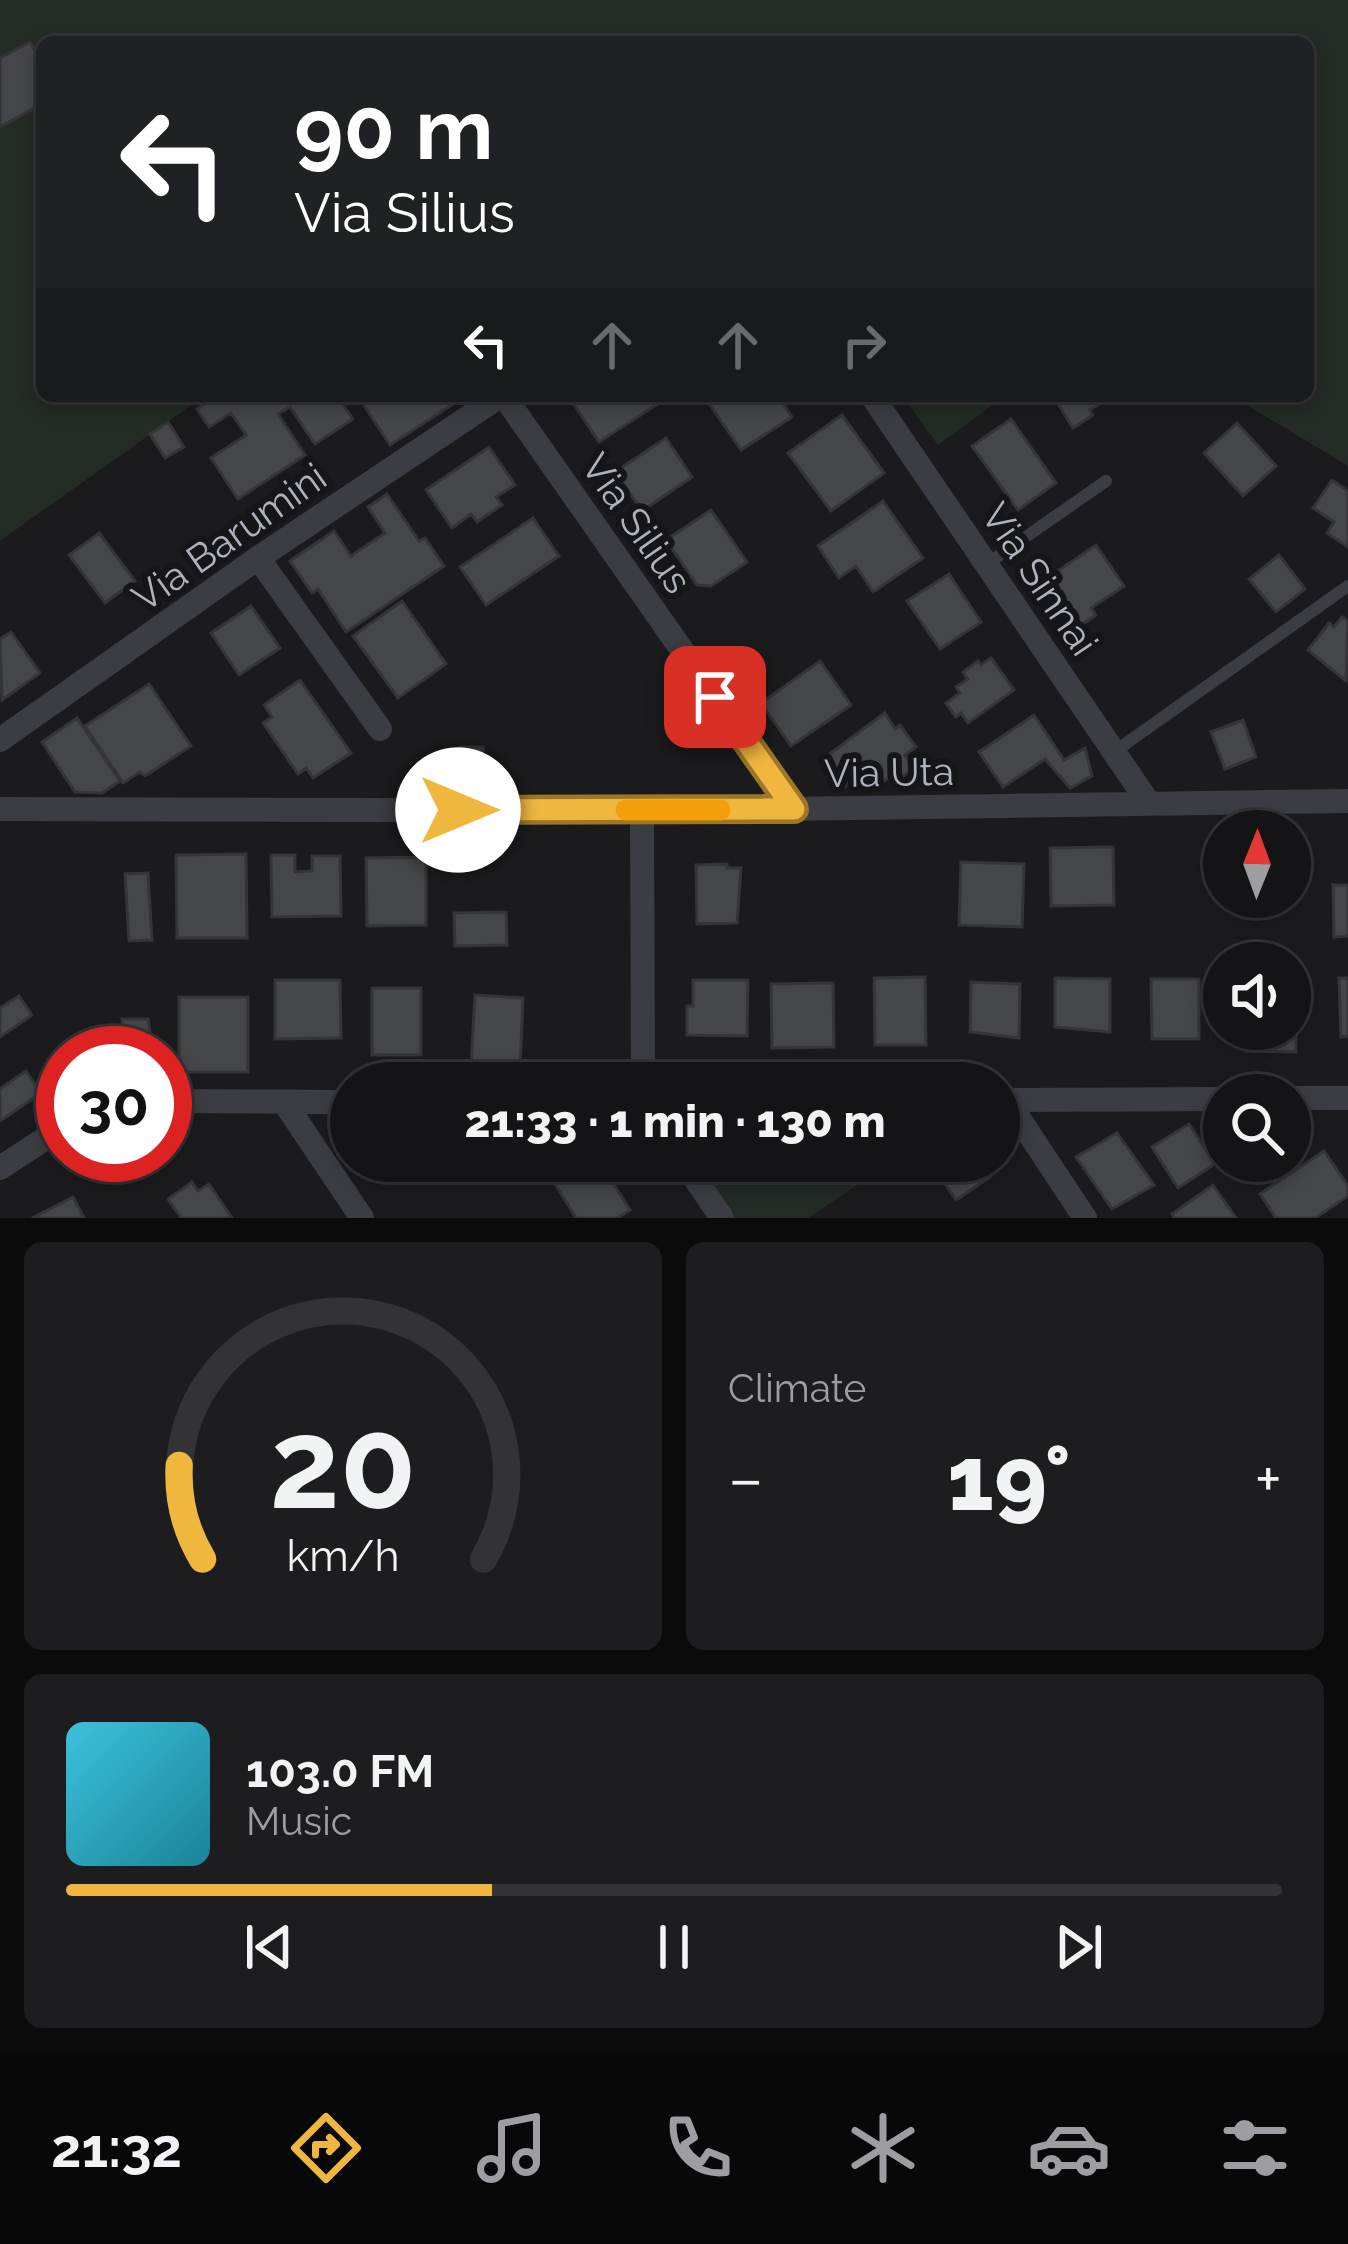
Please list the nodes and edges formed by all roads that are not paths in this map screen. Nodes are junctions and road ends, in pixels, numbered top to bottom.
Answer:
1 (493, 402) edge
2 (506, 402) edge
3 (876, 402) edge
4 (1106, 481) dead end
5 (258, 558) junction
6 (986, 565) junction
7 (1348, 586) edge
8 (380, 729) dead end
9 (0, 740) edge
10 (1114, 752) junction
11 (1348, 800) edge
12 (1148, 802) junction
13 (0, 809) edge
14 (794, 809) junction
15 (642, 811) junction
16 (643, 1062) edge
17 (1311, 1098) edge
18 (1348, 1098) edge
19 (1203, 1099) edge
20 (1020, 1100) edge
21 (192, 1101) edge
22 (284, 1102) junction
23 (330, 1102) edge
24 (1020, 1124) edge
25 (36, 1145) edge
26 (0, 1168) edge
27 (697, 1182) edge
28 (362, 1218) edge
29 (722, 1218) edge
30 (1085, 1218) edge

1 - 5 street, Via Barumini
2 - 14 street, Via Silius
3 - 6 street, Via Sinnai
4 - 6 lane
5 - 8 street
5 - 9 street, Via Barumini
6 - 10 street, Via Sinnai
7 - 10 lane
10 - 12 street, Via Sinnai
11 - 12 street, Via Uta
12 - 14 street, Via Uta
13 - 15 street, Via Uta
14 - 15 street, Via Uta
15 - 16 street
17 - 18 street
19 - 20 street
21 - 22 street
22 - 23 street
22 - 28 street
24 - 30 street
25 - 26 street
27 - 29 street

